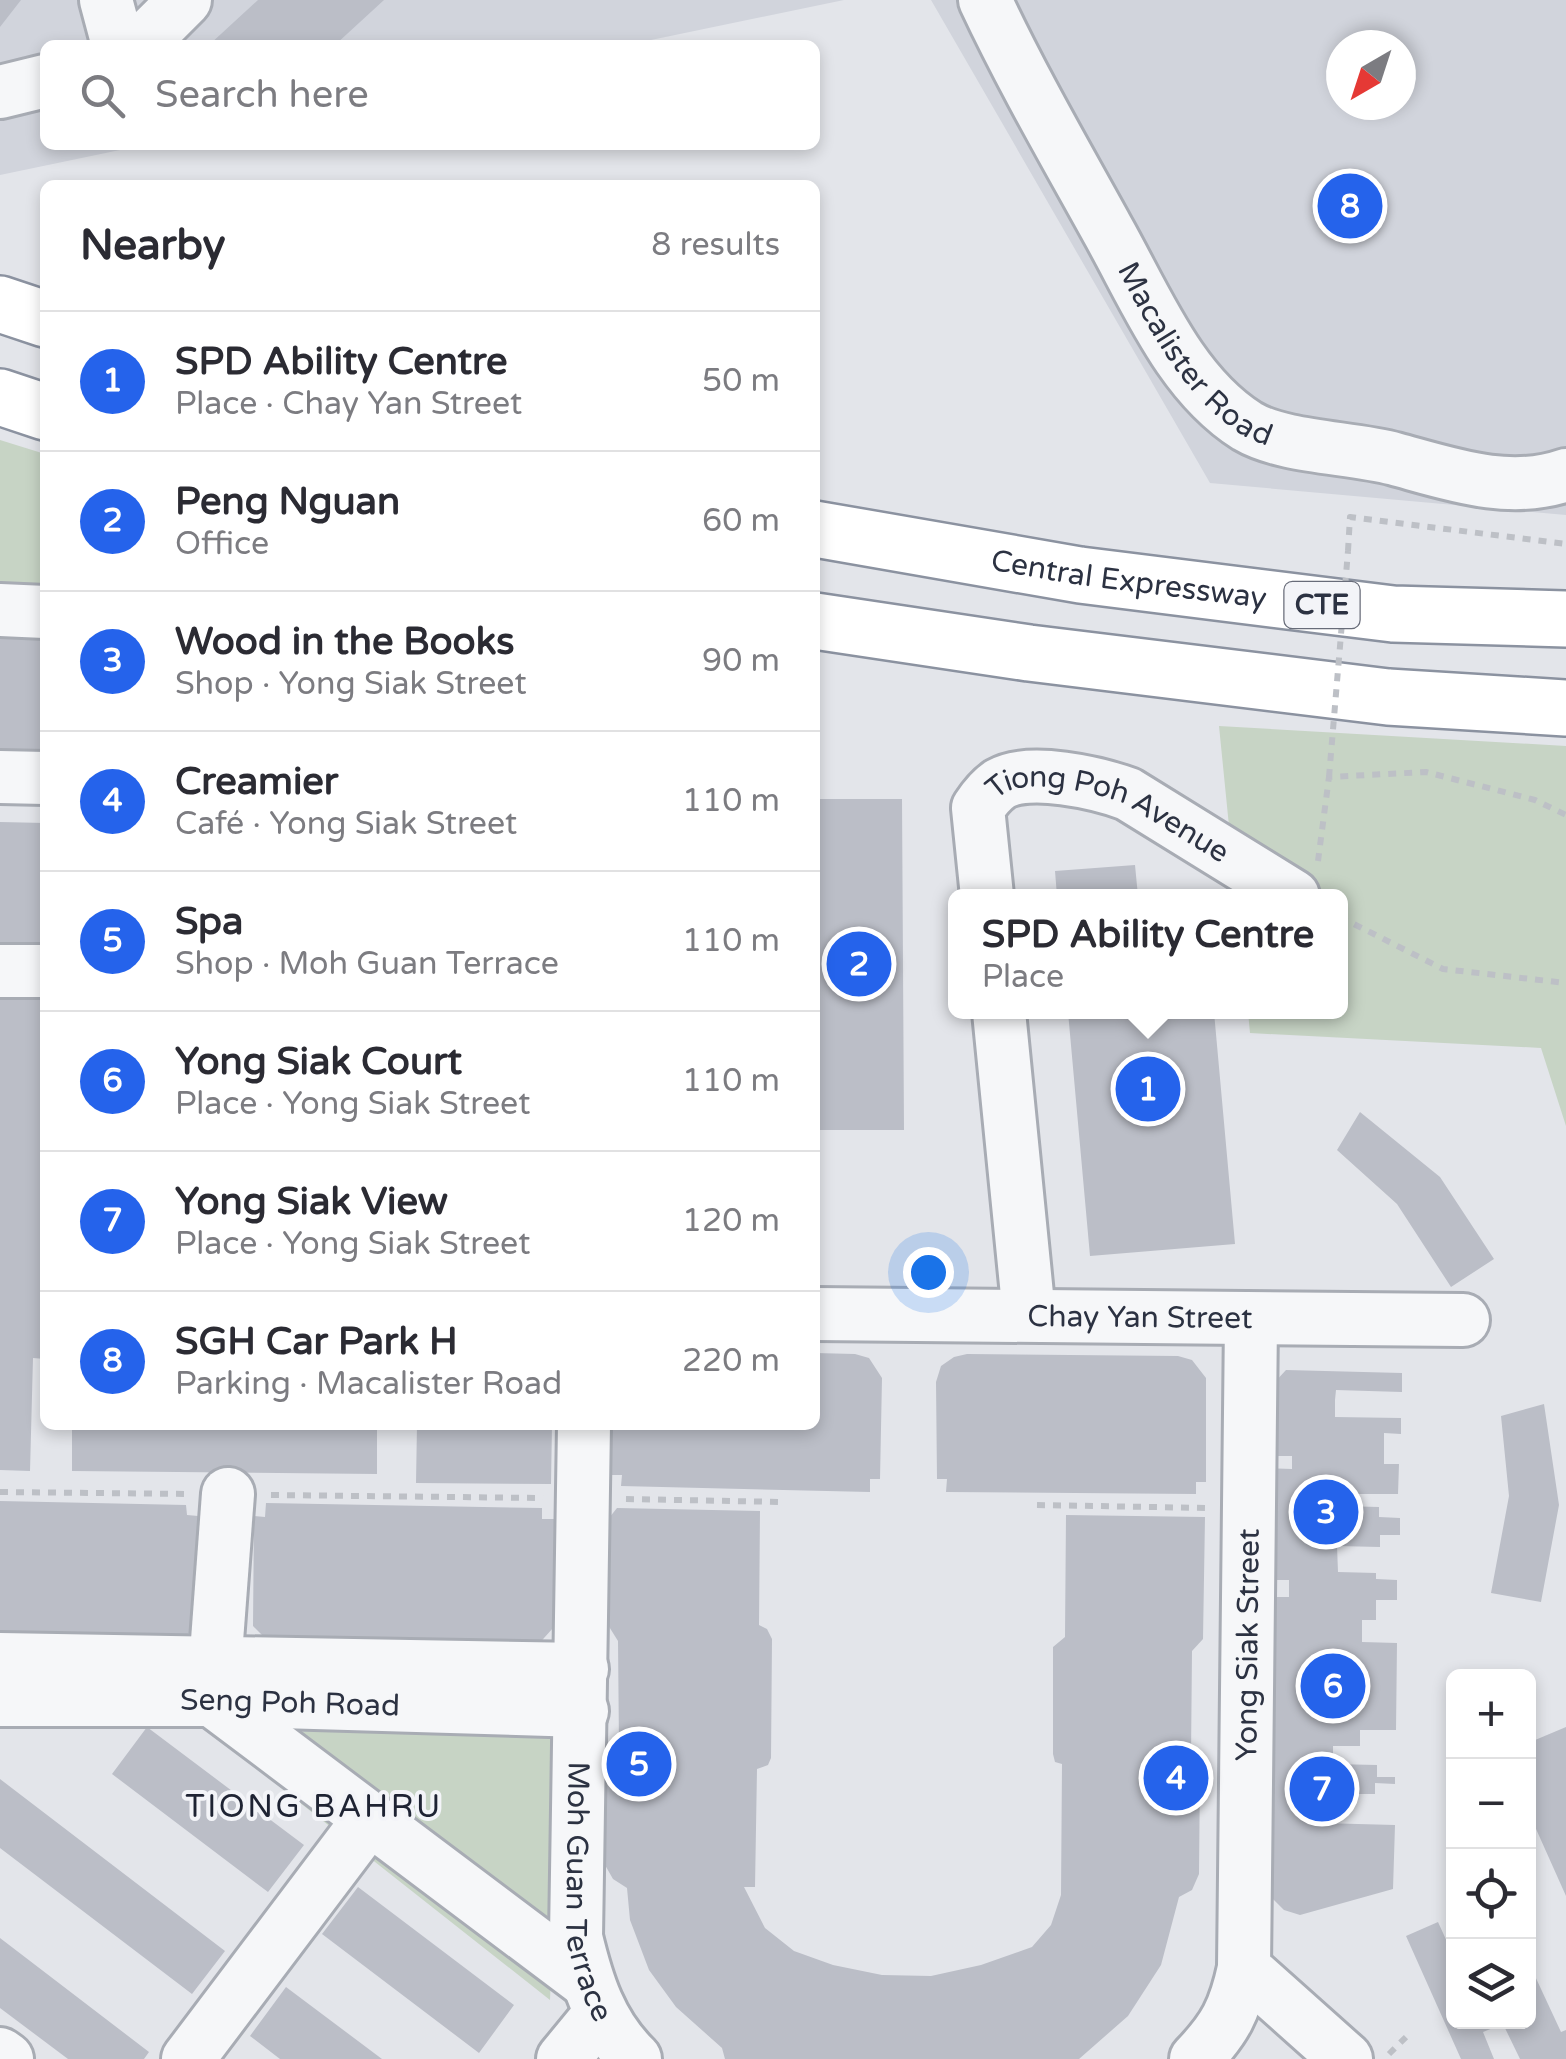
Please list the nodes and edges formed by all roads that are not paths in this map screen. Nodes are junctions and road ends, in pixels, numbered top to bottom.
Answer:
1 (106, 0) edge
2 (184, 0) edge
3 (986, 0) edge
4 (117, 40) edge
5 (140, 40) edge
6 (40, 82) edge
7 (0, 92) edge
8 (0, 304) edge
9 (40, 317) edge
10 (0, 397) edge
11 (40, 410) edge
12 (1566, 476) edge
13 (820, 530) edge
14 (0, 610) edge
15 (40, 612) edge
16 (1566, 619) edge
17 (820, 622) edge
18 (1566, 708) edge
19 (0, 777) edge
20 (40, 778) edge
21 (1305, 880) edge
22 (986, 889) edge
23 (0, 971) edge
24 (40, 971) edge
25 (1000, 1019) edge
26 (820, 1314) edge
27 (1029, 1315) junction
28 (1251, 1320) junction
29 (1463, 1320) dead end
30 (584, 1430) edge
31 (228, 1494) road end
32 (0, 1659) edge
33 (214, 1681) junction
34 (582, 1690) junction
35 (0, 1700) edge
36 (370, 1818) junction
37 (1244, 1968) junction
38 (594, 1998) junction
39 (1223, 2050) edge
40 (0, 2054) edge
41 (7, 2059) edge
42 (188, 2059) edge
43 (563, 2059) edge
44 (635, 2059) edge
45 (1346, 2059) edge

1 - 4 street
2 - 5 street
3 - 12 street, Macalister Road
6 - 7 street
8 - 9 highway
10 - 11 highway
13 - 16 highway, Central Expressway / CTE
14 - 15 street
17 - 18 highway
19 - 20 street
21 - 22 street, Tiong Poh Avenue
23 - 24 street
25 - 27 street
26 - 27 street, Chay Yan Street
27 - 28 street, Chay Yan Street
28 - 29 street, Chay Yan Street
28 - 37 street, Yong Siak Street
30 - 34 street, Moh Guan Terrace
31 - 33 street
32 - 33 street, Seng Poh Road
33 - 34 street, Seng Poh Road
33 - 35 street, Seng Poh Road
33 - 36 street
34 - 38 street, Moh Guan Terrace
36 - 38 street
36 - 42 street
37 - 39 street
37 - 45 street
38 - 43 street
38 - 44 street, Moh Guan Terrace
40 - 41 street

